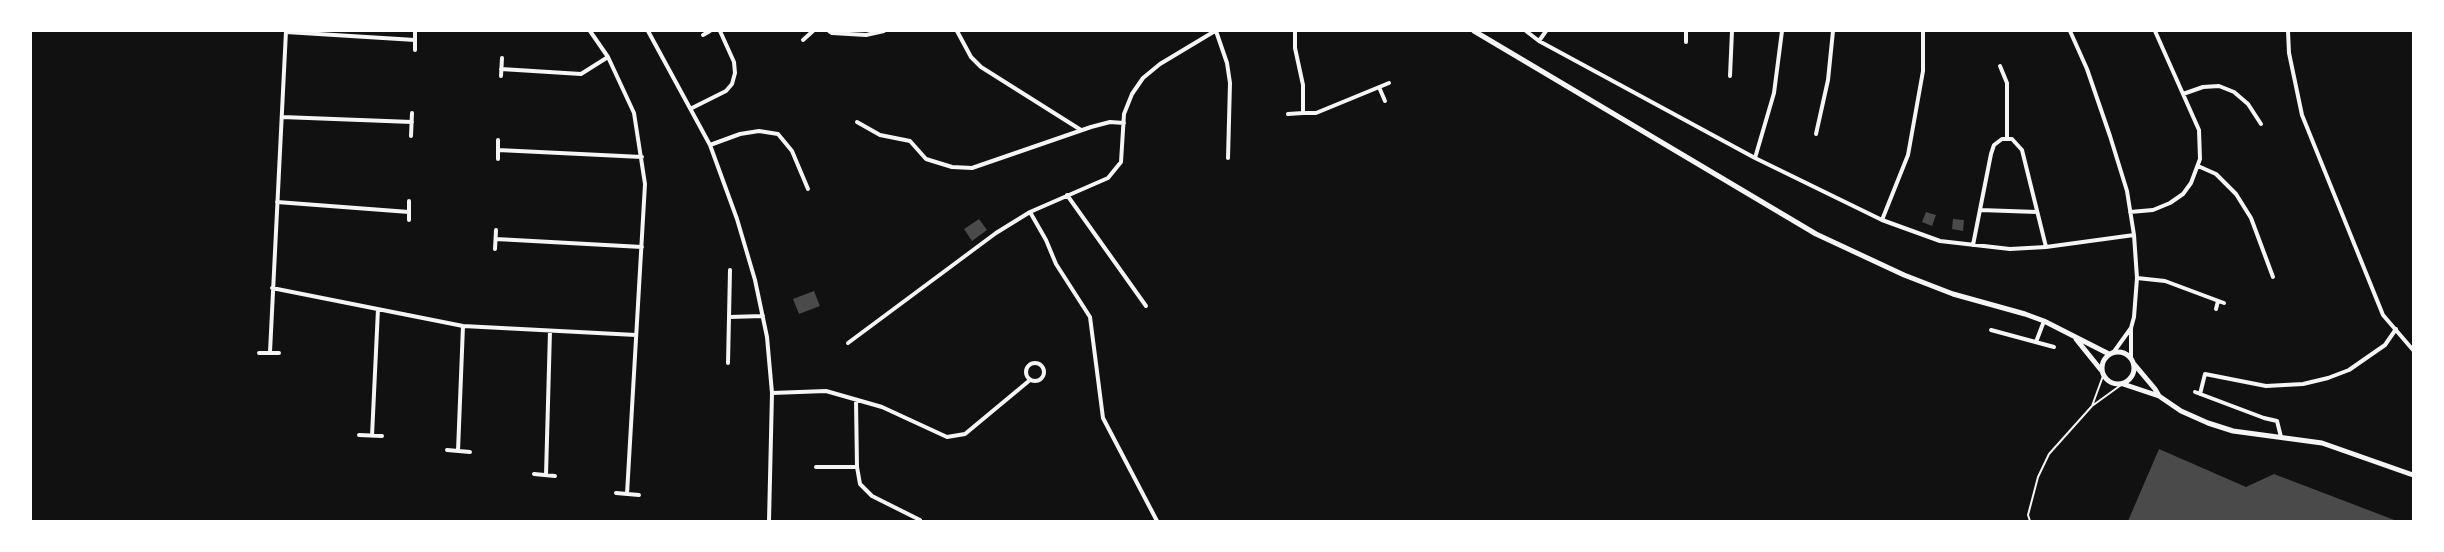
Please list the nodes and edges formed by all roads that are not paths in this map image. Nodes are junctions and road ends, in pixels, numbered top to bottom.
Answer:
1 (416, 31) edge
2 (590, 31) edge
3 (648, 31) edge
4 (710, 31) edge
5 (720, 31) edge
6 (813, 31) edge
7 (830, 31) edge
8 (884, 31) edge
9 (957, 31) edge
10 (1216, 31) edge
11 (1295, 31) edge
12 (1474, 31) edge
13 (1526, 31) edge
14 (1546, 31) edge
15 (1686, 31) edge
16 (1732, 31) edge
17 (1782, 31) edge
18 (1833, 31) edge
19 (1923, 31) edge
20 (2070, 31) edge
21 (2155, 31) edge
22 (2288, 31) edge
23 (286, 32) edge
24 (704, 35) dead end
25 (415, 40) junction
26 (803, 40) dead end
27 (1538, 41) junction
28 (1686, 42) dead end
29 (415, 50) dead end
30 (608, 57) junction
31 (502, 58) dead end
32 (2000, 66) dead end
33 (501, 68) junction
34 (501, 76) dead end
35 (1730, 76) dead end
36 (1388, 83) dead end
37 (1379, 87) junction
38 (2183, 94) junction
39 (1385, 101) dead end
40 (692, 108) junction
41 (412, 113) dead end
42 (1303, 113) junction
43 (1288, 114) dead end
44 (282, 117) junction
45 (412, 122) junction
46 (857, 122) dead end
47 (1124, 123) junction
48 (2261, 124) dead end
49 (1080, 130) junction
50 (1816, 134) dead end
51 (411, 136) dead end
52 (2007, 139) junction
53 (498, 140) dead end
54 (710, 145) junction
55 (498, 150) junction
56 (642, 157) junction
57 (1228, 158) dead end
58 (1755, 158) junction
59 (498, 159) dead end
60 (2198, 166) junction
61 (808, 189) dead end
62 (1068, 195) junction
63 (409, 201) dead end
64 (277, 202) junction
65 (1980, 210) junction
66 (409, 212) junction
67 (1030, 212) junction
68 (2037, 212) junction
69 (2130, 212) junction
70 (409, 220) dead end
71 (1882, 220) junction
72 (496, 230) dead end
73 (2134, 235) junction
74 (496, 239) junction
75 (1973, 245) junction
76 (642, 247) junction
77 (2046, 247) junction
78 (495, 249) dead end
79 (730, 270) dead end
80 (2274, 277) dead end
81 (2137, 278) junction
82 (272, 288) junction
83 (2218, 301) junction
84 (2224, 303) dead end
85 (1146, 306) dead end
86 (378, 309) junction
87 (2216, 309) dead end
88 (763, 316) junction
89 (729, 317) junction
90 (2044, 321) junction
91 (463, 326) junction
92 (2131, 328) junction
93 (2396, 329) junction
94 (1992, 330) dead end
95 (550, 331) junction
96 (636, 335) junction
97 (2075, 339) junction
98 (2036, 342) junction
99 (848, 343) dead end
100 (2054, 347) dead end
101 (2413, 350) edge
102 (270, 352) junction
103 (259, 353) dead end
104 (279, 353) dead end
105 (2111, 353) junction
106 (2132, 361) junction
107 (728, 363) dead end
108 (2101, 370) junction
109 (2103, 376) junction
110 (1030, 380) junction
111 (2122, 384) junction
112 (2195, 392) dead end
113 (772, 394) junction
114 (2200, 394) junction
115 (2159, 396) junction
116 (856, 400) junction
117 (2092, 406) junction
118 (359, 435) dead end
119 (372, 436) junction
120 (382, 436) dead end
121 (2281, 437) junction
122 (447, 450) dead end
123 (458, 451) junction
124 (470, 452) dead end
125 (857, 466) junction
126 (816, 467) dead end
127 (534, 474) dead end
128 (546, 475) junction
129 (2413, 475) edge
130 (555, 476) dead end
131 (616, 493) dead end
132 (627, 494) junction
133 (639, 495) dead end
134 (920, 520) edge
135 (769, 521) edge
136 (1157, 521) edge
137 (2030, 521) edge

1 - 25 street
2 - 30 street
3 - 40 street
4 - 24 street
5 - 40 street
6 - 26 street
7 - 8 street
9 - 49 street
10 - 47 street
10 - 57 street
11 - 42 street
12 - 90 street
13 - 27 street
14 - 27 street
15 - 28 street
16 - 35 street
17 - 58 street
18 - 50 street
19 - 71 street
20 - 69 street
21 - 38 street
22 - 93 street
23 - 25 street
23 - 44 street
25 - 29 street
27 - 58 street
30 - 33 street
30 - 56 street
31 - 33 street
32 - 52 street
33 - 34 street
36 - 37 street
37 - 39 street
37 - 42 street
38 - 48 street
38 - 60 street
40 - 54 street
41 - 45 street
42 - 43 street
44 - 45 street
44 - 64 street
45 - 51 street
46 - 49 street
47 - 49 street
47 - 62 street
52 - 65 street
52 - 68 street
53 - 55 street
54 - 61 street
54 - 88 street
55 - 56 street
55 - 59 street
56 - 76 street
58 - 71 street
60 - 69 street
60 - 80 street
62 - 67 street
62 - 85 street
63 - 66 street
64 - 66 street
64 - 82 street
65 - 68 street
65 - 75 street
66 - 70 street
67 - 99 street
67 - 136 street
68 - 77 street
69 - 73 street
71 - 75 street
72 - 74 street
73 - 77 street
73 - 81 street
74 - 76 street
74 - 78 street
75 - 77 street
76 - 96 street
79 - 89 street
81 - 83 street
81 - 92 street
82 - 86 street
82 - 102 street
83 - 84 street
83 - 87 street
86 - 91 street
86 - 119 street
88 - 89 street
88 - 113 street
89 - 107 street
90 - 97 street
90 - 98 street
91 - 95 street
91 - 123 street
92 - 105 street
92 - 106 street
93 - 101 street
93 - 114 street
94 - 98 street
95 - 96 street
95 - 128 street
96 - 132 street
97 - 105 street
97 - 108 street
98 - 100 street
102 - 103 street
102 - 104 street
105 - 106 street
105 - 108 street
106 - 111 street
106 - 115 street
108 - 109 street
109 - 111 street
109 - 117 lane
110 - 110 street
110 - 116 street
111 - 115 street
111 - 117 lane
112 - 114 street
113 - 116 street
113 - 135 street
114 - 121 street
115 - 121 street
116 - 125 street
117 - 137 lane
118 - 119 street
119 - 120 street
121 - 129 street
122 - 123 street
123 - 124 street
125 - 126 street
125 - 134 street
127 - 128 street
128 - 130 street
131 - 132 street
132 - 133 street

